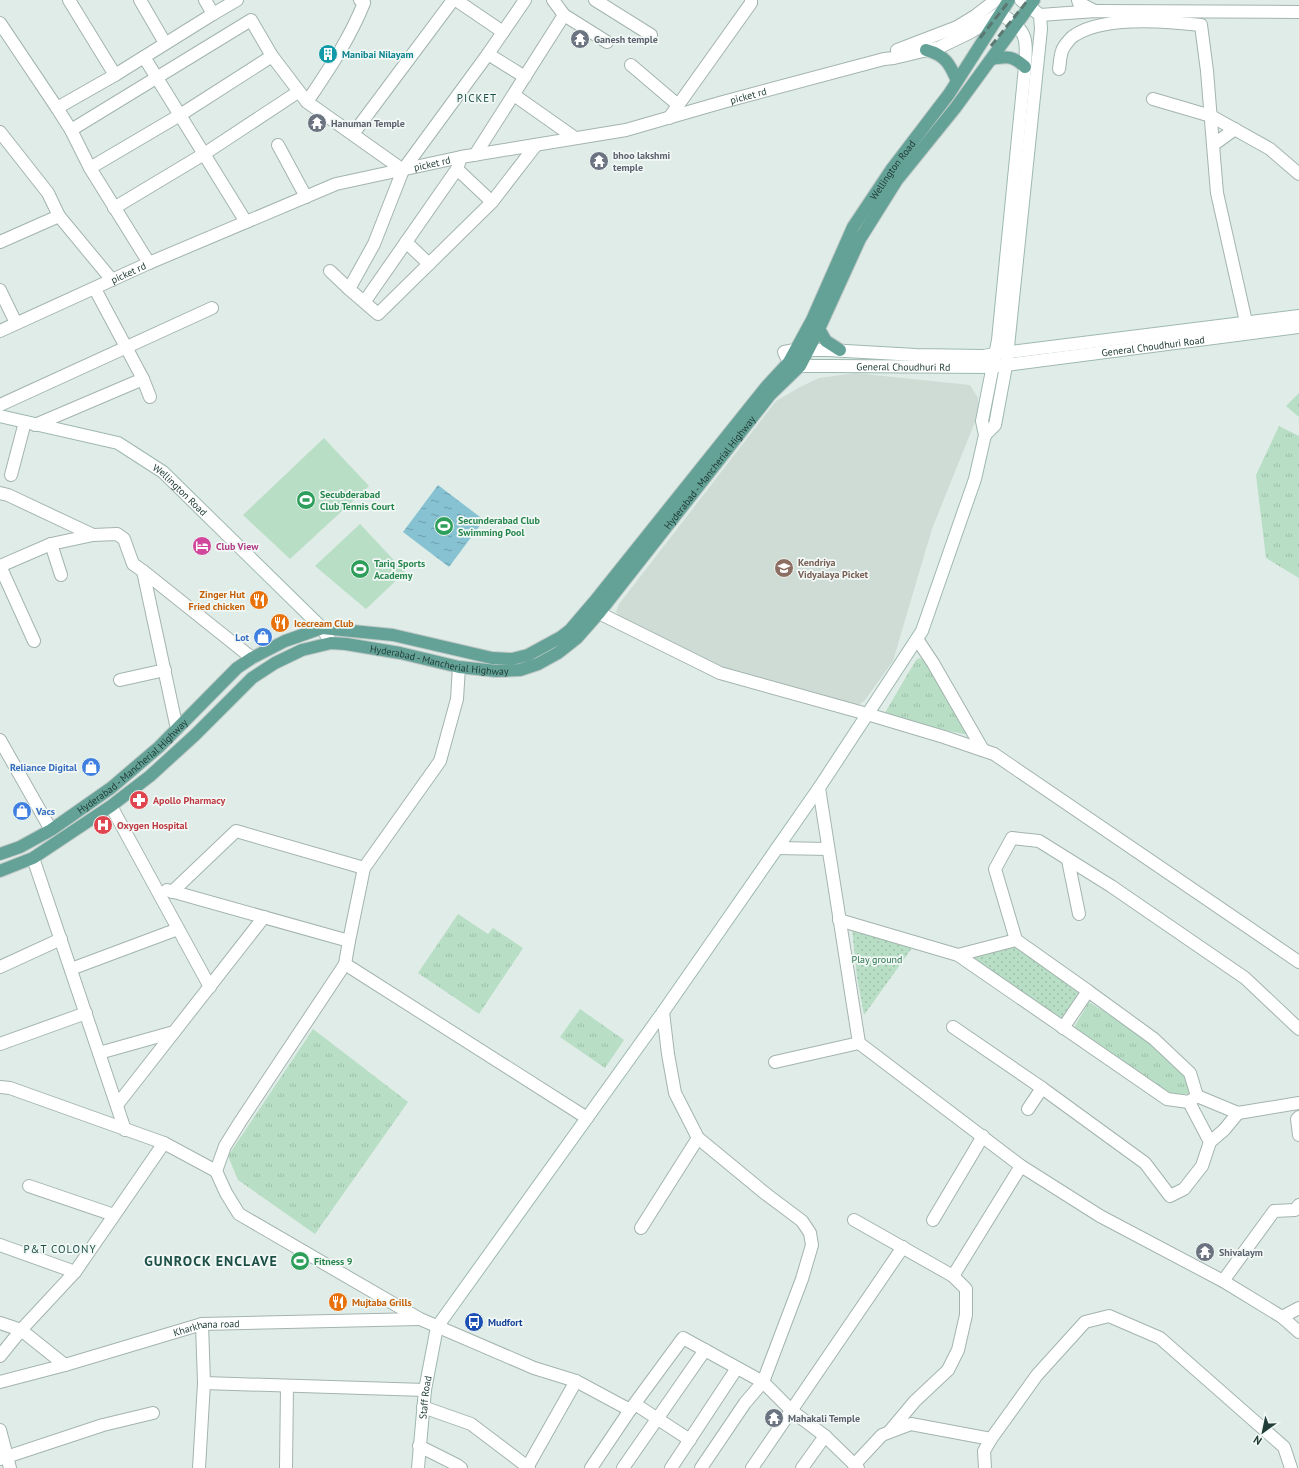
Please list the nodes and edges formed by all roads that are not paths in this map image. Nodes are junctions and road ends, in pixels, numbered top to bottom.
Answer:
1 (69, 0) edge
2 (140, 0) edge
3 (205, 0) edge
4 (237, 0) edge
5 (455, 0) edge
6 (524, 0) edge
7 (553, 0) edge
8 (568, 0) edge
9 (595, 0) edge
10 (751, 0) edge
11 (996, 0) edge
12 (1009, 0) edge
13 (1078, 0) edge
14 (365, 1) edge
15 (1028, 2) edge
16 (1096, 11) junction
17 (1299, 12) edge
18 (563, 13) junction
19 (1000, 13) junction
20 (213, 14) junction
21 (1040, 15) junction
22 (0, 23) edge
23 (1017, 25) junction
24 (503, 32) junction
25 (651, 35) dead end
26 (607, 42) dead end
27 (166, 43) junction
28 (926, 50) junction
29 (488, 54) junction
30 (272, 56) junction
31 (144, 57) junction
32 (884, 58) junction
33 (992, 59) junction
34 (631, 65) dead end
35 (1025, 67) junction
36 (1059, 69) dead end
37 (115, 75) junction
38 (157, 77) junction
39 (525, 77) junction
40 (957, 81) junction
41 (298, 92) junction
42 (514, 95) junction
43 (1153, 100) dead end
44 (307, 102) junction
45 (678, 105) junction
46 (57, 108) junction
47 (180, 115) junction
48 (1211, 116) junction
49 (669, 118) junction
50 (1234, 129) junction
51 (71, 130) junction
52 (0, 132) edge
53 (353, 134) junction
54 (575, 138) junction
55 (278, 145) dead end
56 (536, 145) junction
57 (1212, 145) junction
58 (204, 154) junction
59 (475, 155) junction
60 (461, 157) junction
61 (90, 168) junction
62 (457, 169) junction
63 (403, 170) junction
64 (1299, 174) edge
65 (306, 197) junction
66 (492, 202) junction
67 (114, 208) junction
68 (59, 216) junction
69 (246, 222) junction
70 (1, 239) edge
71 (406, 242) junction
72 (149, 263) junction
73 (429, 264) junction
74 (330, 271) dead end
75 (112, 280) junction
76 (95, 288) junction
77 (349, 289) junction
78 (0, 290) edge
79 (365, 301) junction
80 (212, 308) dead end
81 (1299, 316) edge
82 (1246, 322) junction
83 (16, 323) junction
84 (1299, 327) edge
85 (819, 329) junction
86 (0, 331) edge
87 (126, 347) junction
88 (795, 350) junction
89 (840, 350) junction
90 (808, 351) junction
91 (1008, 352) junction
92 (994, 354) junction
93 (794, 364) junction
94 (1006, 366) junction
95 (993, 367) junction
96 (143, 380) junction
97 (150, 396) dead end
98 (0, 406) edge
99 (0, 416) edge
100 (30, 423) junction
101 (985, 435) junction
102 (12, 475) dead end
103 (0, 493) edge
104 (93, 535) junction
105 (51, 544) junction
106 (0, 566) edge
107 (143, 571) junction
108 (61, 575) dead end
109 (599, 613) junction
110 (322, 628) junction
111 (917, 639) junction
112 (34, 641) dead end
113 (331, 643) junction
114 (252, 658) junction
115 (458, 667) junction
116 (164, 670) junction
117 (120, 680) dead end
118 (867, 714) junction
119 (178, 729) junction
120 (0, 740) edge
121 (983, 750) junction
122 (819, 788) junction
123 (111, 806) junction
124 (51, 830) junction
125 (777, 848) junction
126 (828, 849) junction
127 (0, 854) edge
128 (33, 858) junction
129 (1068, 860) junction
130 (364, 868) junction
131 (0, 871) edge
132 (155, 887) junction
133 (172, 892) junction
134 (1079, 914) dead end
135 (264, 917) junction
136 (840, 920) junction
137 (178, 929) junction
138 (61, 939) junction
139 (1016, 940) junction
140 (349, 941) junction
141 (958, 955) junction
142 (1299, 962) edge
143 (345, 964) junction
144 (0, 967) edge
145 (71, 969) junction
146 (210, 987) junction
147 (1088, 991) junction
148 (86, 1012) junction
149 (663, 1012) junction
150 (953, 1026) dead end
151 (1063, 1028) junction
152 (1299, 1029) edge
153 (174, 1032) junction
154 (859, 1043) junction
155 (0, 1044) edge
156 (99, 1053) junction
157 (774, 1062) dead end
158 (0, 1087) edge
159 (1042, 1088) junction
160 (1193, 1099) junction
161 (1299, 1103) edge
162 (117, 1105) junction
163 (1028, 1109) dead end
164 (1238, 1113) junction
165 (1299, 1117) edge
166 (587, 1118) junction
167 (126, 1130) junction
168 (1299, 1135) edge
169 (983, 1136) junction
170 (698, 1138) junction
171 (1210, 1142) junction
172 (164, 1143) junction
173 (1021, 1166) junction
174 (216, 1171) junction
175 (29, 1186) dead end
176 (1299, 1205) edge
177 (114, 1215) junction
178 (854, 1220) dead end
179 (933, 1220) dead end
180 (642, 1228) dead end
181 (0, 1245) edge
182 (903, 1247) junction
183 (75, 1272) junction
184 (953, 1276) junction
185 (1223, 1281) junction
186 (1299, 1308) edge
187 (1282, 1317) junction
188 (420, 1319) junction
189 (0, 1323) edge
190 (202, 1324) junction
191 (437, 1327) junction
192 (21, 1330) junction
193 (1299, 1332) edge
194 (705, 1350) junction
195 (0, 1356) edge
196 (65, 1364) junction
197 (737, 1368) junction
198 (576, 1381) junction
199 (0, 1382) edge
200 (763, 1382) junction
201 (204, 1383) junction
202 (287, 1386) junction
203 (424, 1390) junction
204 (423, 1407) junction
205 (633, 1407) junction
206 (792, 1411) junction
207 (154, 1413) dead end
208 (657, 1419) junction
209 (0, 1430) edge
210 (889, 1432) junction
211 (826, 1436) junction
212 (991, 1439) junction
213 (690, 1440) junction
214 (419, 1446) junction
215 (6, 1461) edge
216 (856, 1466) edge
217 (528, 1467) edge
218 (199, 1468) edge
219 (286, 1468) edge
220 (418, 1468) edge
221 (461, 1468) edge
222 (591, 1468) edge
223 (623, 1468) edge
224 (671, 1468) edge
225 (701, 1468) edge
226 (752, 1468) edge
227 (802, 1468) edge
228 (985, 1468) edge
229 (1291, 1468) edge

1 - 37 street
2 - 27 street
3 - 20 street
4 - 20 street
5 - 24 street
5 - 53 street
6 - 24 street
7 - 18 street
8 - 18 street
9 - 25 street
10 - 45 street
11 - 32 street, picket rd
12 - 19 main road, Wellington Road
13 - 16 street
14 - 44 street
15 - 21 street
15 - 23 main road, Hyderabad - Mancherial Highway
16 - 17 street
16 - 21 street
18 - 26 street
18 - 39 street
19 - 23 street
19 - 28 street, picket rd
19 - 40 main road, Wellington Road
20 - 27 street
21 - 91 street
22 - 46 street
23 - 33 main road, Hyderabad - Mancherial Highway
23 - 35 street
24 - 29 street
27 - 31 street
28 - 32 street, picket rd
28 - 40 main road
29 - 39 street
29 - 63 street
30 - 38 street
30 - 41 street
30 - 47 street
31 - 37 street
31 - 38 street
32 - 49 street, picket rd
33 - 35 main road
33 - 85 main road, Hyderabad - Mancherial Highway
34 - 45 street
35 - 92 street
36 - 48 street
37 - 46 street
38 - 47 street
38 - 51 street
39 - 42 street
40 - 88 main road, Wellington Road
41 - 44 street
41 - 58 street
42 - 54 street
42 - 59 street
43 - 48 street
44 - 53 street
45 - 49 street
46 - 51 street
47 - 58 street
47 - 61 street
48 - 50 street
48 - 57 street
49 - 54 street, picket rd
50 - 57 street
50 - 64 street
51 - 61 street
52 - 68 street
53 - 63 street
54 - 56 street, picket rd
55 - 65 street
56 - 59 street, picket rd
56 - 66 street
57 - 82 street
58 - 67 street
58 - 69 street
59 - 60 street, picket rd
60 - 62 street
60 - 63 street, picket rd
61 - 67 street
62 - 66 street
62 - 71 street
63 - 65 street, picket rd
63 - 77 street
65 - 69 street, picket rd
66 - 73 street
67 - 72 street
68 - 70 street
68 - 75 street
69 - 72 street, picket rd
71 - 73 street
71 - 79 street
72 - 75 street, picket rd
73 - 79 street
74 - 77 street
75 - 76 street, picket rd
76 - 83 street, picket rd
76 - 87 street
77 - 79 street
78 - 83 street
80 - 87 street
81 - 82 street
82 - 91 street
83 - 86 street, picket rd
84 - 94 street, General Choudhuri Road
85 - 89 main road
85 - 90 main road, Hyderabad - Mancherial Highway
87 - 96 street
87 - 98 street
88 - 90 street
88 - 93 main road, Hyderabad - Mancherial Highway
89 - 90 street
89 - 92 street
90 - 93 main road, Hyderabad - Mancherial Highway
91 - 92 street
91 - 94 street
92 - 95 street
93 - 95 street, General Choudhuri Rd
93 - 109 main road, Hyderabad - Mancherial Highway
93 - 110 main road, Hyderabad - Mancherial Highway
94 - 95 street, General Choudhuri Rd
94 - 101 street
95 - 101 street
96 - 97 street
96 - 100 street
99 - 100 street, Wellington Road
100 - 102 street
100 - 110 street, Wellington Road
101 - 111 street
103 - 104 street
104 - 105 street
104 - 107 street
105 - 106 street
105 - 108 street
106 - 112 street
107 - 114 street
107 - 116 street
109 - 115 main road, Hyderabad - Mancherial Highway
109 - 118 street
110 - 113 street, Wellington Road
110 - 114 main road, Hyderabad - Mancherial Highway
111 - 118 street
111 - 121 street
113 - 115 main road, Hyderabad - Mancherial Highway
113 - 123 main road, Hyderabad - Mancherial Highway
114 - 119 main road, Hyderabad - Mancherial Highway
115 - 130 street
116 - 117 street
116 - 119 street
118 - 121 street
118 - 122 street
119 - 124 main road, Hyderabad - Mancherial Highway
120 - 124 street
121 - 142 street
122 - 125 street
122 - 126 street
123 - 128 main road, Hyderabad - Mancherial Highway
123 - 132 street
124 - 127 main road, Hyderabad - Mancherial Highway
125 - 126 street
125 - 149 street
126 - 136 street
128 - 131 main road, Hyderabad - Mancherial Highway
128 - 138 street
129 - 134 street
129 - 139 street
129 - 152 street
130 - 133 street
130 - 140 street
132 - 133 street
132 - 137 street
133 - 135 street
135 - 140 street
135 - 146 street
136 - 141 street
136 - 154 street
137 - 145 street
137 - 146 street
138 - 144 street
138 - 145 street
139 - 141 street
139 - 147 street
140 - 143 street
141 - 151 street
143 - 166 street
143 - 174 street
145 - 148 street
146 - 153 street
147 - 151 street
147 - 160 street
148 - 155 street
148 - 156 street
149 - 166 street
149 - 170 street
150 - 159 street
151 - 160 street
153 - 156 street
153 - 162 street
154 - 157 street
154 - 169 street
156 - 162 street
158 - 167 street
159 - 163 street
159 - 171 street
160 - 164 street
160 - 171 street
161 - 164 street
162 - 167 street
164 - 171 street
165 - 168 street
166 - 191 street
167 - 172 street
169 - 173 street
169 - 179 street
170 - 180 street
170 - 200 street
172 - 174 street
172 - 177 street
173 - 184 street
173 - 185 street
174 - 188 street
175 - 177 street
176 - 185 street
177 - 183 street
178 - 182 street
181 - 183 street
182 - 184 street
182 - 206 street
183 - 192 street
184 - 210 street
185 - 187 street
186 - 187 street
187 - 193 street
188 - 190 street, Kharkhana road
188 - 191 street
189 - 192 street
190 - 196 street, Kharkhana road
190 - 201 street
191 - 198 street
191 - 203 street, Staff Road
192 - 195 street
192 - 196 street
194 - 197 street
194 - 205 street
194 - 208 street
196 - 199 street, Kharkhana road
197 - 200 street
197 - 213 street
198 - 205 street
198 - 217 street
200 - 206 street
200 - 225 street
201 - 202 street
201 - 218 street
202 - 203 street
202 - 219 street
203 - 204 street, Staff Road
204 - 214 street, Staff Road
204 - 217 street
205 - 208 street
205 - 222 street
206 - 211 street
206 - 226 street
207 - 215 street
208 - 213 street
208 - 223 street
209 - 215 street
210 - 212 street
210 - 216 street
211 - 216 street
211 - 227 street
212 - 228 street
212 - 229 street
213 - 224 street
214 - 220 street, Staff Road
214 - 221 street

